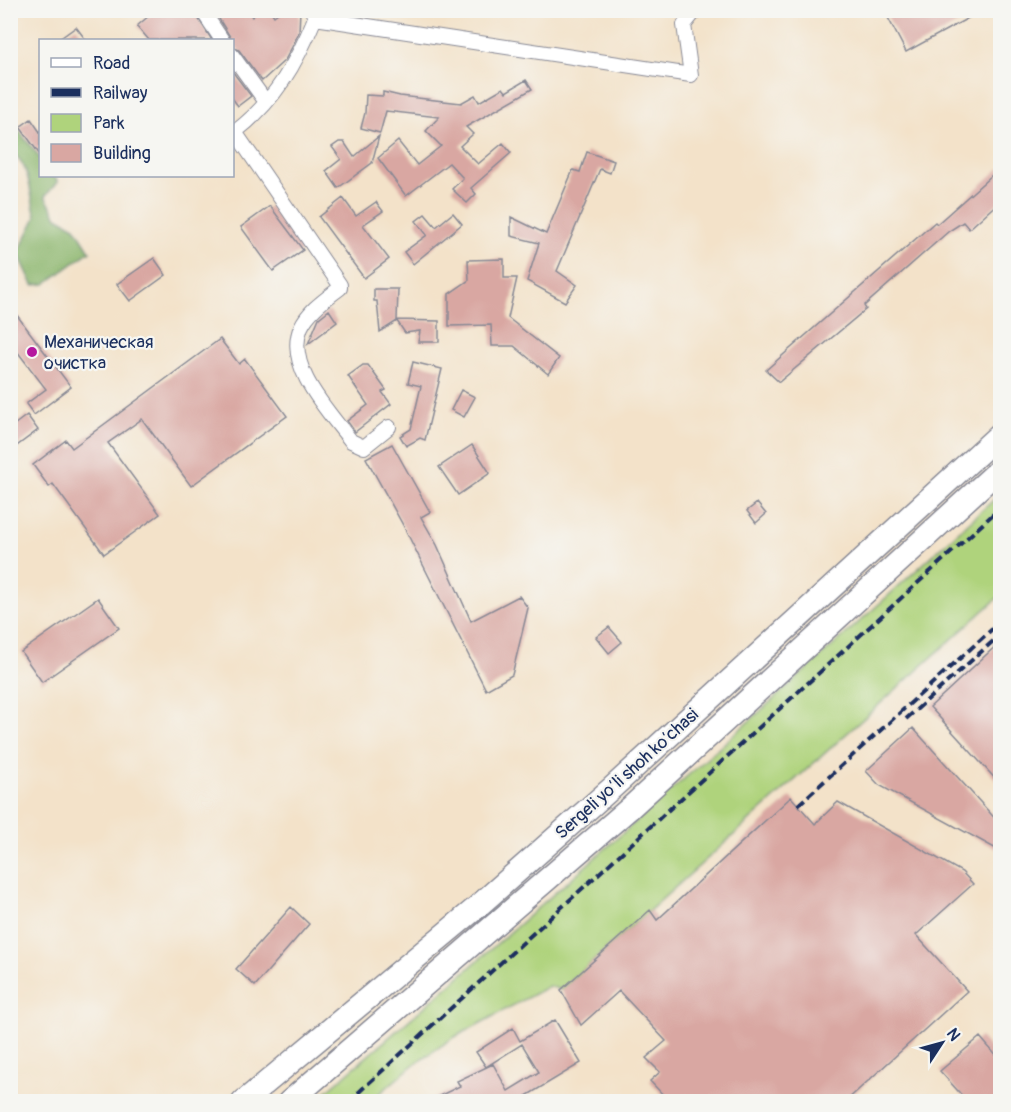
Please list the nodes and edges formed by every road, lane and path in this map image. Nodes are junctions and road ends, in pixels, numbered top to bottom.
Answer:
1 (202, 10) edge
2 (696, 10) edge
3 (313, 14) edge
4 (221, 39) edge
5 (234, 58) edge
6 (266, 102) junction
7 (389, 427) dead end
8 (1000, 434) edge
9 (1000, 469) edge
10 (243, 1101) edge
11 (289, 1101) edge

1 - 4 street
2 - 3 street
3 - 6 street
5 - 6 street
6 - 7 street
8 - 10 main road, Sergeli yo‘li shoh ko‘chasi
9 - 11 main road, Sergeli yo‘li shoh ko‘chasi

